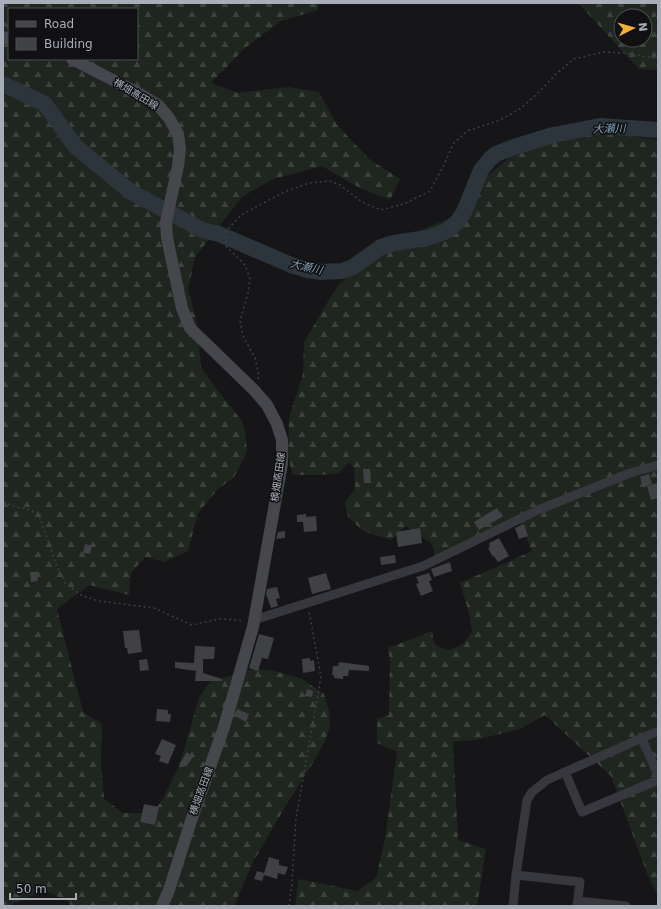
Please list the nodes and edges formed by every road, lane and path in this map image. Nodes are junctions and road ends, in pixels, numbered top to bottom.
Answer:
1 (658, 59) edge
2 (74, 60) edge
3 (254, 390) junction
4 (658, 465) edge
5 (3, 503) edge
6 (308, 602) junction
7 (254, 624) junction
8 (658, 731) edge
9 (641, 737) junction
10 (565, 772) junction
11 (658, 775) edge
12 (658, 780) edge
13 (516, 875) junction
14 (578, 904) edge
15 (162, 906) edge
16 (289, 906) edge
17 (513, 906) edge
18 (626, 906) edge

1 - 3 path
2 - 3 main road, 横畑高田線
3 - 7 main road, 横畑高田線
4 - 6 street
5 - 7 path
6 - 7 street
6 - 16 path
7 - 15 main road, 横畑高田線
8 - 9 street
9 - 10 street
9 - 11 street
10 - 12 street
10 - 13 street
13 - 14 street
13 - 17 street
14 - 18 street

